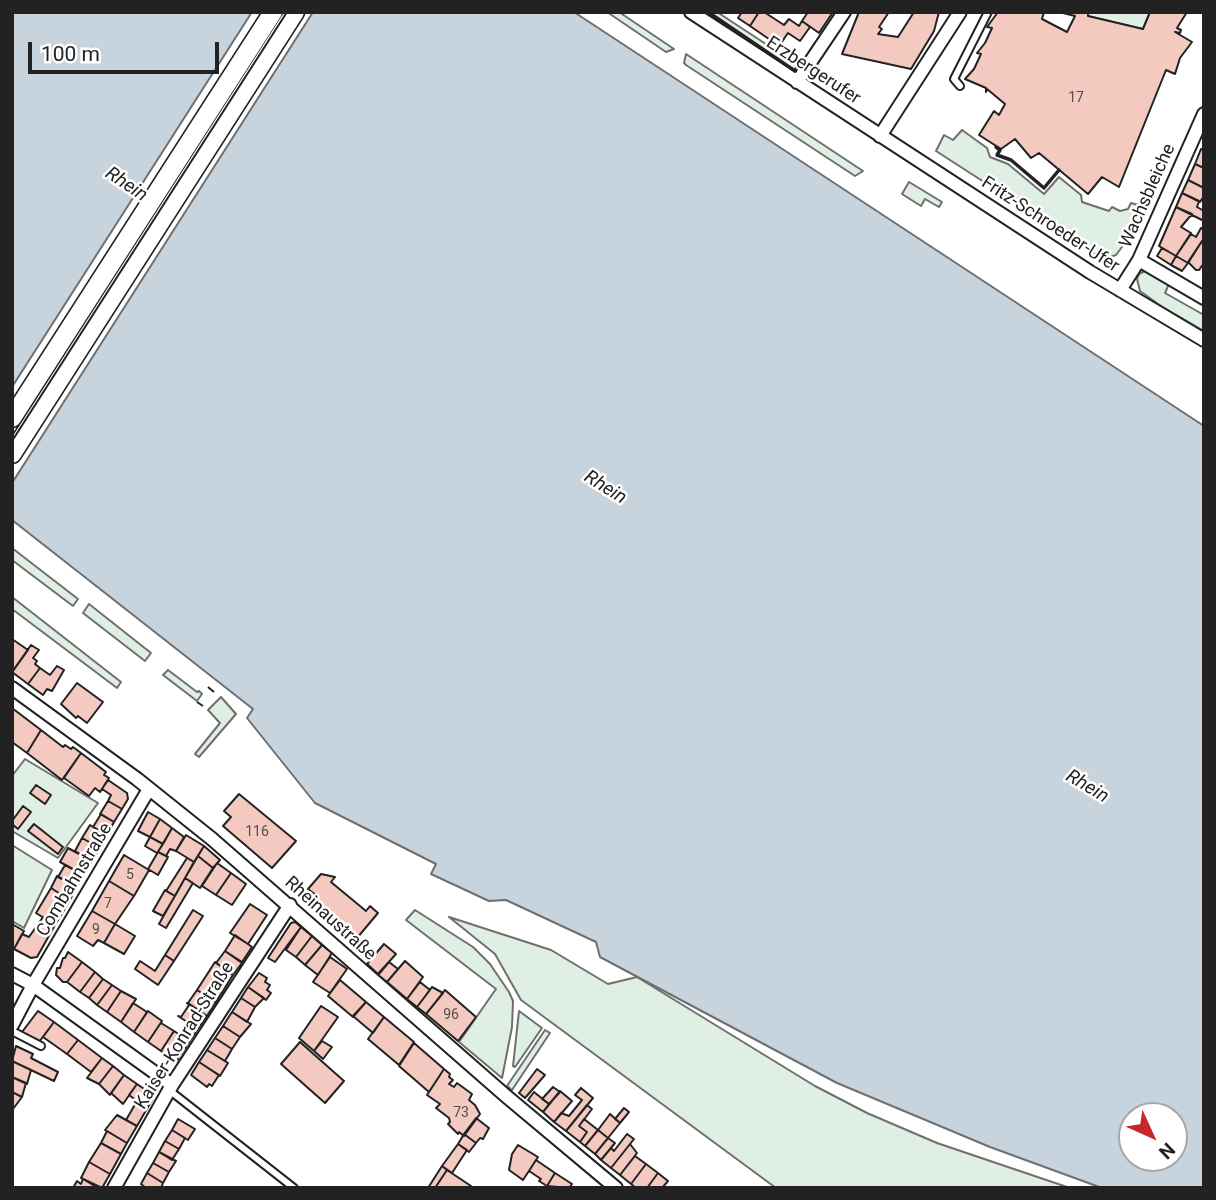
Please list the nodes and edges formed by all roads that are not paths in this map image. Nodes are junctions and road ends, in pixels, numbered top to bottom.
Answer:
1 (272, 12) edge
2 (295, 12) edge
3 (844, 12) edge
4 (960, 12) edge
5 (988, 12) edge
6 (693, 14) edge
7 (797, 82) junction
8 (961, 86) dead end
9 (1204, 114) edge
10 (880, 136) junction
11 (1139, 260) junction
12 (1120, 290) junction
13 (1204, 298) edge
14 (1204, 340) edge
15 (12, 418) edge
16 (12, 454) edge
17 (12, 688) edge
18 (149, 789) junction
19 (290, 905) junction
20 (12, 974) edge
21 (33, 985) junction
22 (12, 1025) edge
23 (12, 1031) edge
24 (41, 1046) dead end
25 (171, 1088) junction
26 (114, 1188) edge
27 (294, 1188) edge
28 (616, 1188) edge

1 - 15 main road
2 - 16 main road
3 - 7 street
4 - 10 street
5 - 8 lane
6 - 7 street, Erzbergerufer
7 - 10 street, Erzbergerufer
9 - 11 street, Wachsbleiche
10 - 12 street, Fritz-Schroeder-Ufer
11 - 12 street, Wachsbleiche
11 - 13 street, Fritz-Schroeder-Ufer
12 - 14 street, Fritz-Schroeder-Ufer
17 - 18 street, Rheinaustraße
18 - 19 street, Rheinaustraße
18 - 21 street, Combahnstraße
19 - 25 street, Kaiser-Konrad-Straße
19 - 28 street, Rheinaustraße
20 - 21 street
21 - 22 street, Combahnstraße
21 - 25 street
23 - 24 lane
25 - 26 street, Kaiser-Konrad-Straße
25 - 27 lane

